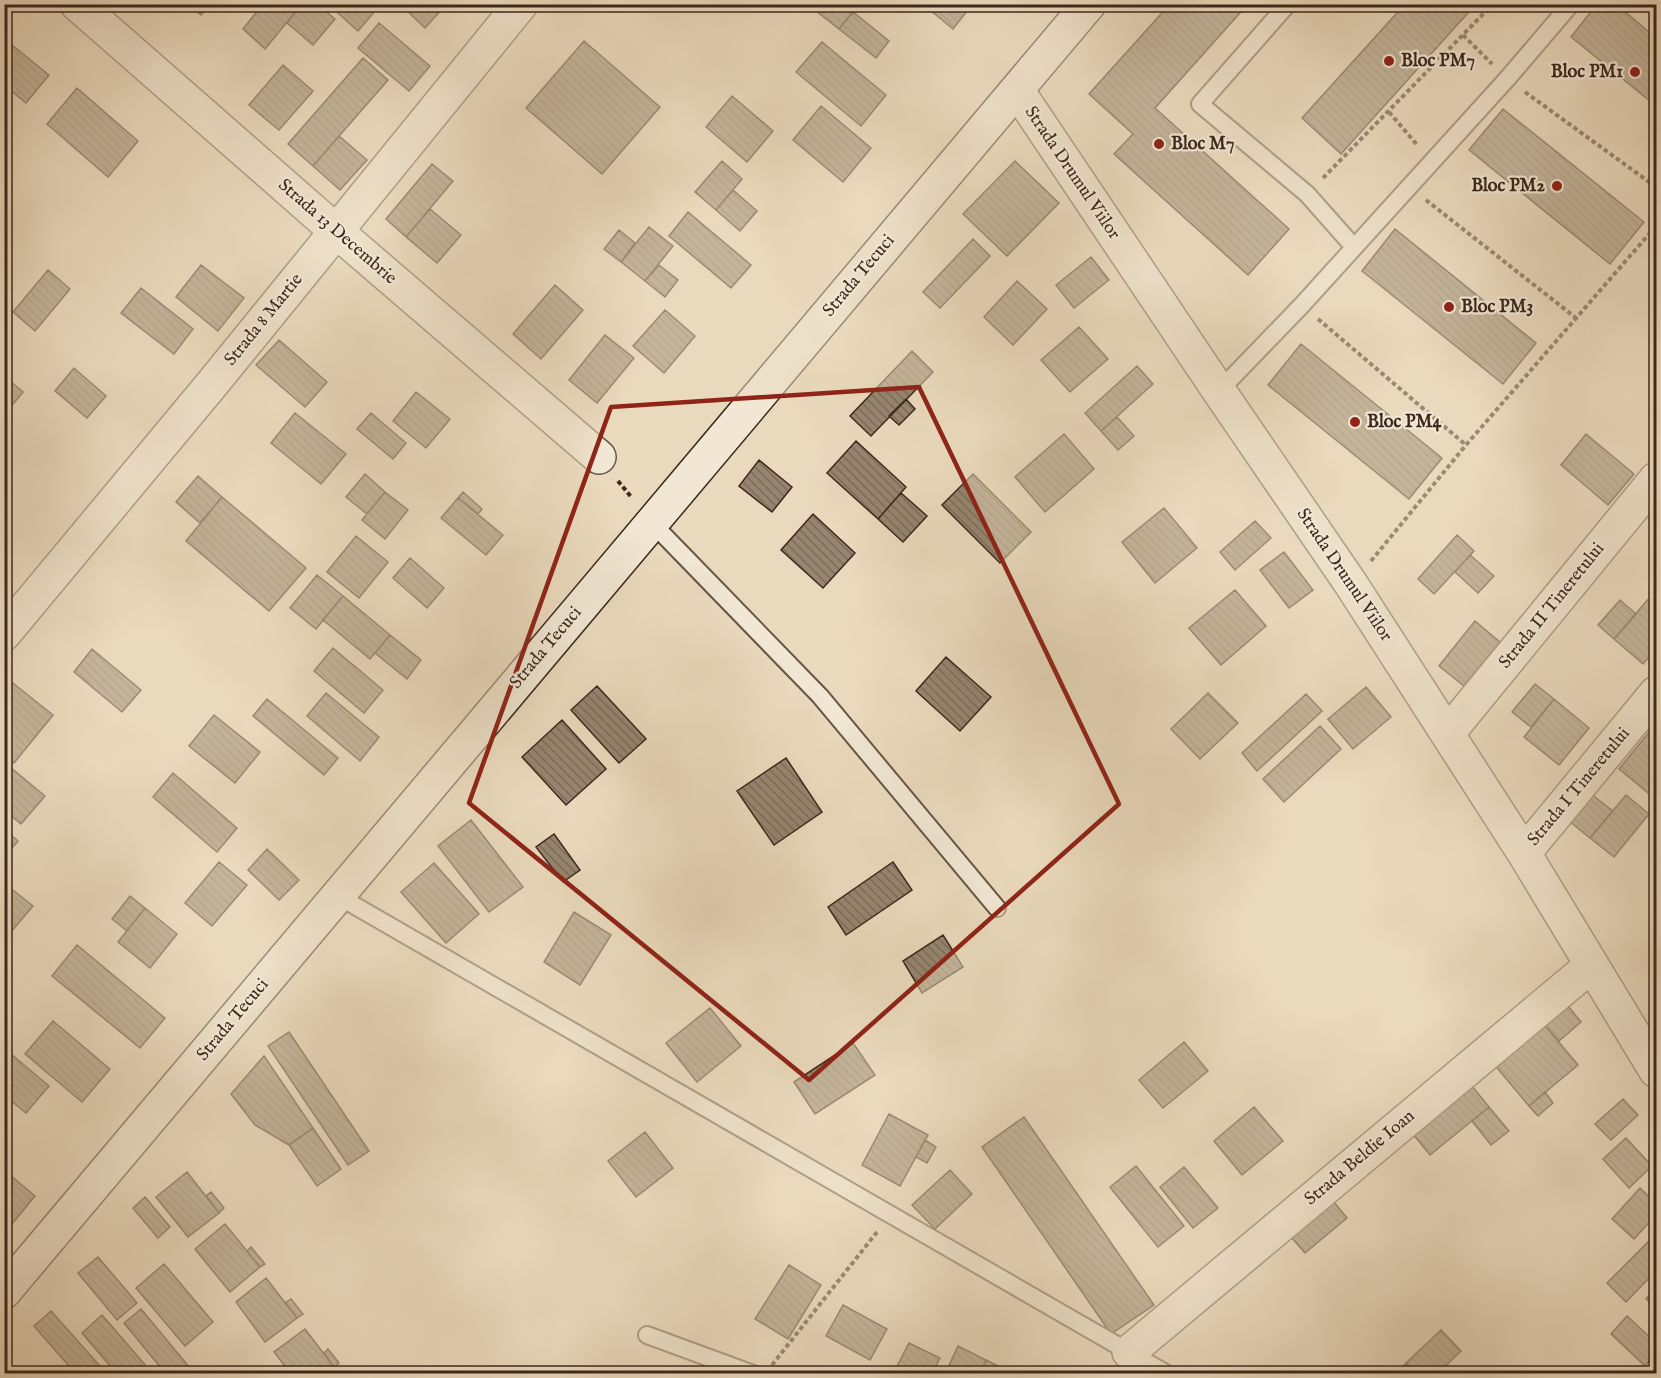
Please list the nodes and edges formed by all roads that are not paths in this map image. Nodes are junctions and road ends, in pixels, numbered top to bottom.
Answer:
1 (77, 4) edge
2 (521, 4) edge
3 (1089, 4) edge
4 (1288, 4) edge
5 (1571, 4) edge
6 (1017, 90) junction
7 (336, 231) junction
8 (1354, 247) junction
9 (1219, 391) junction
10 (598, 457) road end
11 (1656, 479) edge
12 (652, 523) junction
13 (4, 634) edge
14 (1656, 693) edge
15 (1448, 733) junction
16 (1524, 853) junction
17 (338, 896) junction
18 (997, 908) dead end
19 (1592, 965) junction
20 (1656, 1071) edge
21 (4, 1292) edge
22 (647, 1335) dead end
23 (1129, 1352) junction
24 (753, 1374) edge
25 (1167, 1374) edge

1 - 7 street, Strada 13 Decembrie
2 - 7 street, Strada 8 Martie
3 - 6 street, Strada Tecuci
4 - 8 lane
5 - 8 lane
6 - 9 street, Strada Drumul Viilor
6 - 12 street, Strada Tecuci
7 - 10 street, Strada 13 Decembrie
7 - 13 street, Strada 8 Martie
8 - 9 lane
9 - 15 street, Strada Drumul Viilor
11 - 15 street, Strada II Tineretului
12 - 17 street, Strada Tecuci
12 - 18 lane
14 - 16 street, Strada I Tineretului
15 - 16 street, Strada Drumul Viilor
16 - 19 street, Strada Drumul Viilor
17 - 21 street, Strada Tecuci
17 - 23 lane
19 - 20 street, Strada Drumul Viilor
19 - 23 street, Strada Beldie Ioan
22 - 24 lane
23 - 25 lane

